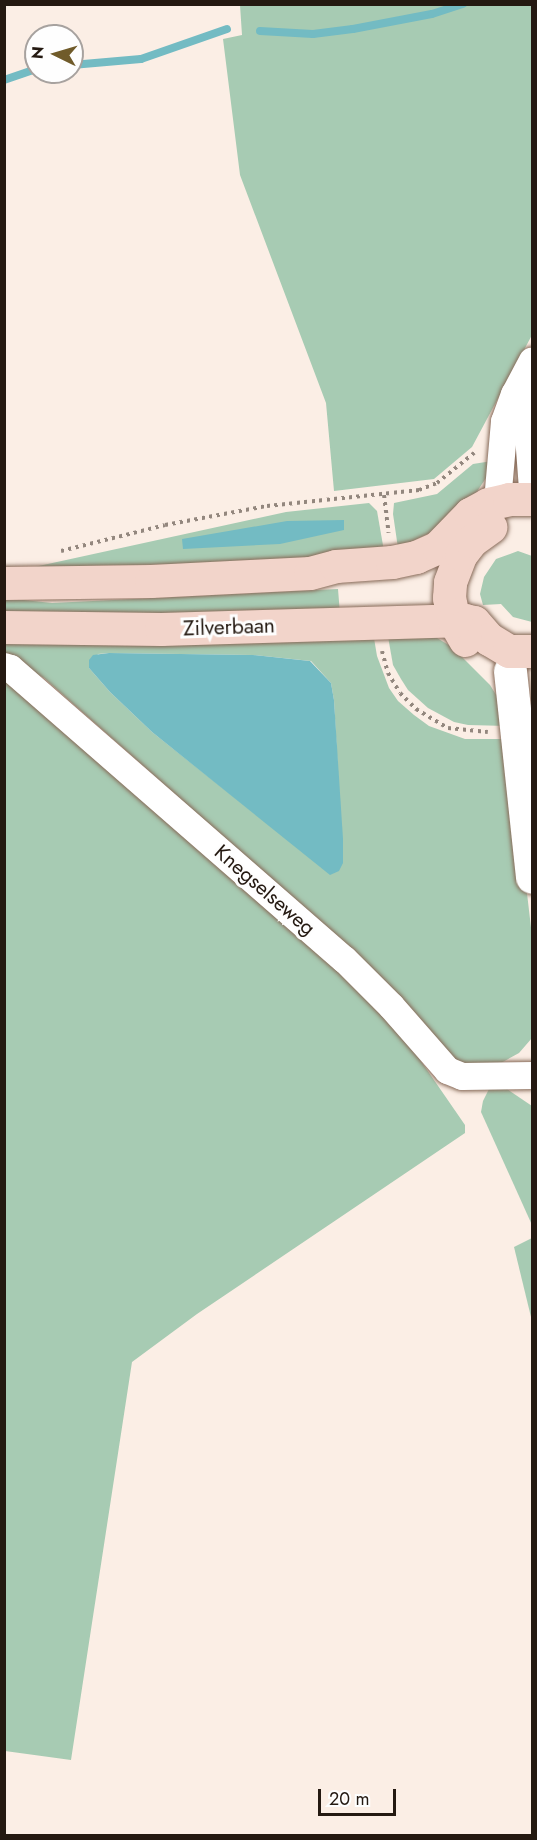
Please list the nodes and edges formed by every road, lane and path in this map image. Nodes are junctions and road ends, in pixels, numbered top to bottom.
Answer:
1 (531, 364) edge
2 (468, 461) dead end
3 (532, 488) edge
4 (532, 500) edge
5 (496, 513) junction
6 (532, 521) edge
7 (53, 552) dead end
8 (446, 557) junction
9 (4, 584) edge
10 (454, 621) junction
11 (4, 627) edge
12 (525, 665) edge
13 (4, 666) edge
14 (532, 877) edge
15 (532, 1075) edge

1 - 3 street
1 - 5 street
2 - 7 path
4 - 5 main road
5 - 6 main road
5 - 8 main road
8 - 9 main road
8 - 10 main road
10 - 11 main road, Zilverbaan
10 - 12 main road
12 - 14 street
13 - 15 street, Knegselseweg

